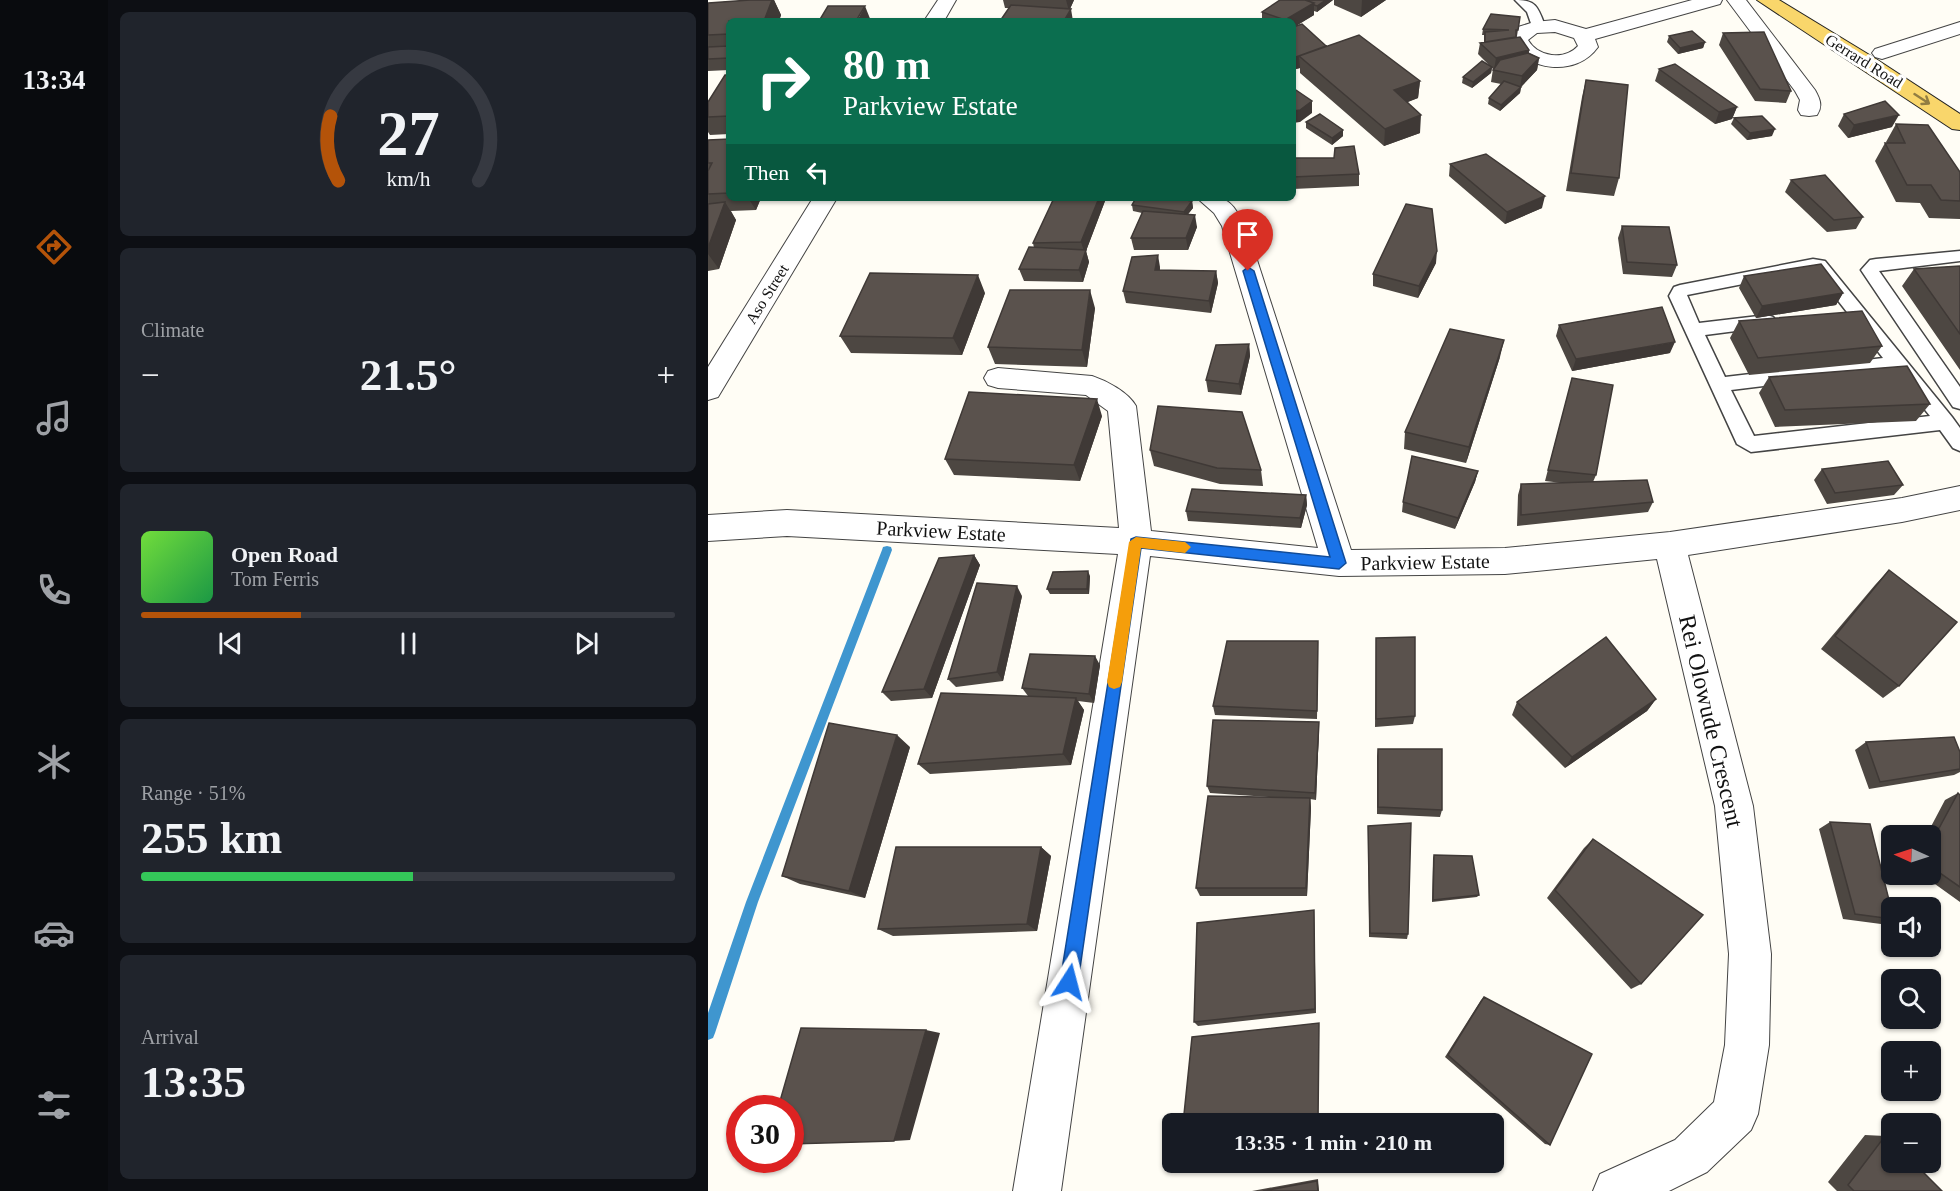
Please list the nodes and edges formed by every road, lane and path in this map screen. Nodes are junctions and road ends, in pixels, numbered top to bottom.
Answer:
1 (947, 0) edge
2 (1521, 0) edge
3 (1713, 0) edge
4 (1736, 0) edge
5 (1766, 0) edge
6 (1794, 0) edge
7 (936, 18) edge
8 (1538, 26) junction
9 (1960, 28) edge
10 (1583, 36) junction
11 (1882, 53) junction
12 (1960, 105) edge
13 (1809, 110) dead end
14 (1960, 124) edge
15 (823, 201) edge
16 (1213, 201) edge
17 (1960, 256) edge
18 (1856, 311) junction
19 (1833, 314) edge
20 (1786, 319) edge
21 (1694, 330) junction
22 (1897, 363) junction
23 (998, 378) dead end
24 (1719, 385) junction
25 (708, 390) edge
26 (1960, 402) edge
27 (1945, 422) junction
28 (1960, 443) edge
29 (1960, 498) edge
30 (708, 528) edge
31 (1136, 542) junction
32 (1670, 545) junction
33 (1339, 563) junction
34 (1037, 1191) edge
35 (1617, 1191) edge

1 - 7 street
2 - 8 lane
3 - 10 street
4 - 13 street
5 -> 14 main road, Gerrard Road
6 - 11 main road
8 - 10 street
8 - 10 street
9 - 11 street
11 - 12 main road
15 - 25 street, Aso Street
16 - 33 street
17 - 26 lane
18 - 19 lane
18 - 21 lane
18 - 22 lane
20 - 21 lane
21 - 24 lane
22 - 24 lane
22 - 27 lane
23 - 31 street
24 - 27 lane
27 - 28 lane
29 - 32 street, Parkview Estate
30 - 31 street, Parkview Estate
31 - 33 street, Parkview Estate
31 - 34 street
32 - 33 street, Parkview Estate
32 - 35 street, Rei Olowude Crescent

